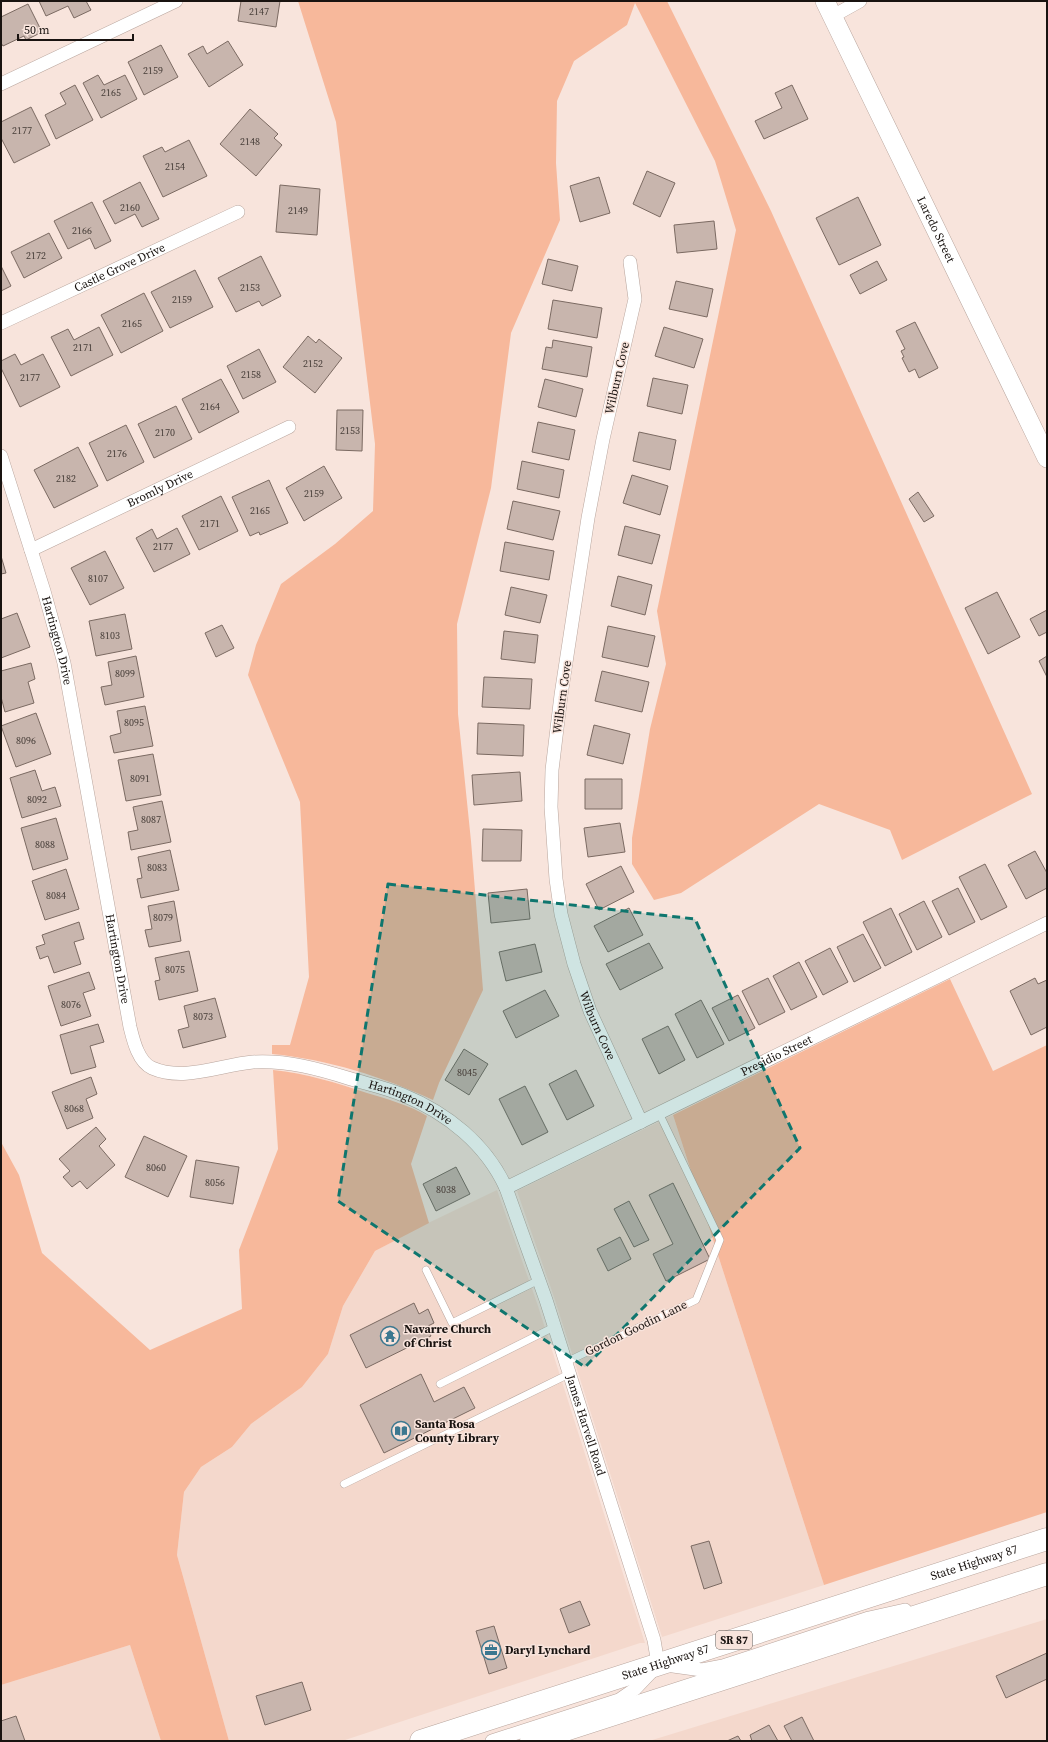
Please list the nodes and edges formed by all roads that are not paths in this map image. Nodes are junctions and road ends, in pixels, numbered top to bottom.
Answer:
1 (176, 1) edge
2 (860, 1) edge
3 (829, 9) edge
4 (1, 84) edge
5 (238, 212) dead end
6 (630, 262) dead end
7 (1, 323) edge
8 (289, 427) dead end
9 (1, 456) edge
10 (1047, 458) edge
11 (31, 550) junction
12 (1047, 923) edge
13 (659, 1113) junction
14 (642, 1122) junction
15 (506, 1188) junction
16 (426, 1270) dead end
17 (539, 1280) junction
18 (554, 1327) junction
19 (567, 1368) junction
20 (440, 1384) dead end
21 (344, 1484) dead end
22 (1047, 1539) edge
23 (1047, 1574) edge
24 (990, 1592) junction
25 (658, 1664) junction
26 (421, 1741) edge
27 (492, 1741) edge
28 (531, 1741) edge

1 - 4 street
2 - 3 street
3 - 10 street, Laredo Street
5 - 7 street, Castle Grove Drive
6 - 14 street, Wilburn Cove
8 - 11 street, Bromly Drive
9 - 11 street, Hartington Drive
11 - 15 street, Hartington Drive
12 - 13 street, Presidio Street
13 - 14 street, Presidio Street
13 - 19 lane, Gordon Goodin Lane
14 - 15 street, Presidio Street
15 - 17 street, James Harvell Road
16 - 17 lane
17 - 18 street, James Harvell Road
18 - 19 street, James Harvell Road
18 - 20 lane
19 - 21 lane, Gordon Goodin Lane
19 - 25 street, James Harvell Road
22 - 25 highway, State Highway 87 / SR 87
23 - 24 highway
24 - 25 street
24 - 28 highway
25 - 26 highway, State Highway 87 / SR 87
25 - 27 street

